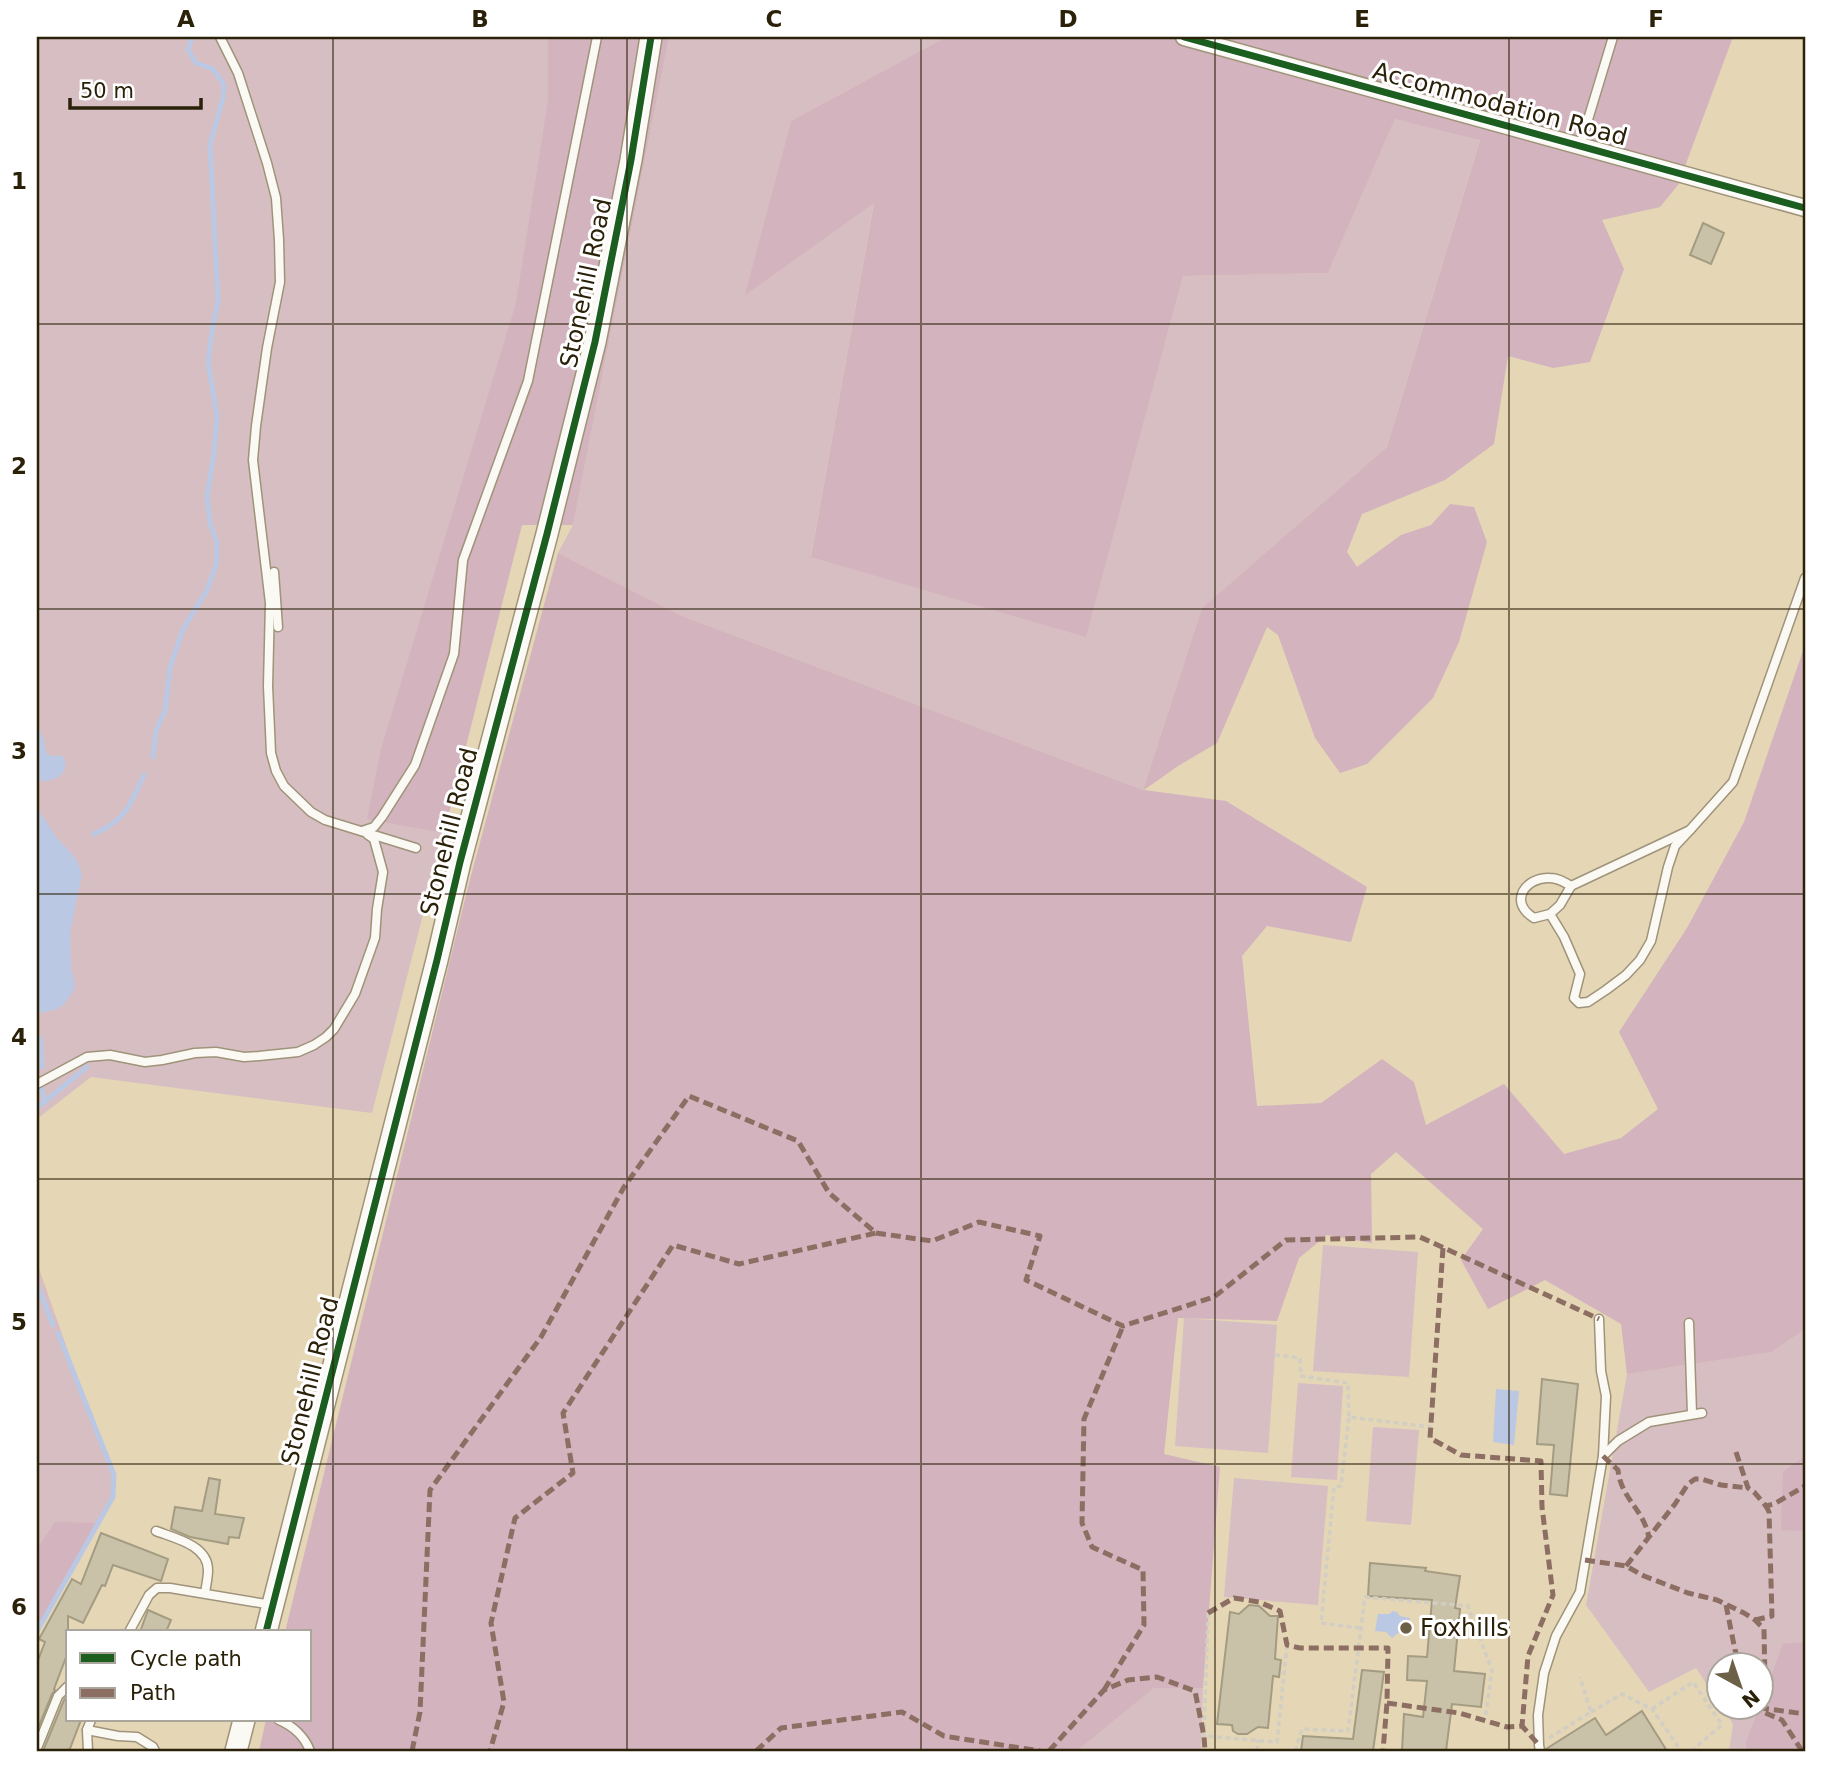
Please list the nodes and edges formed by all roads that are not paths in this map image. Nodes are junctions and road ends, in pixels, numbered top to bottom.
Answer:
1 (220, 37) edge
2 (597, 37) edge
3 (651, 37) edge
4 (1184, 37) edge
5 (1613, 37) edge
6 (1580, 146) junction
7 (1805, 208) edge
8 (274, 572) dead end
9 (1805, 578) edge
10 (278, 627) dead end
11 (1690, 830) junction
12 (362, 831) junction
13 (416, 848) dead end
14 (1572, 886) junction
15 (1550, 914) junction
16 (37, 1084) edge
17 (1599, 1319) dead end
18 (1689, 1323) dead end
19 (1702, 1413) dead end
20 (1692, 1415) junction
21 (1603, 1456) junction
22 (156, 1531) dead end
23 (205, 1593) junction
24 (272, 1605) junction
25 (131, 1630) edge
26 (266, 1630) edge
27 (66, 1688) edge
28 (89, 1722) edge
29 (243, 1722) edge
30 (284, 1722) edge
31 (87, 1730) junction
32 (37, 1748) edge
33 (1540, 1748) edge
34 (88, 1751) edge
35 (155, 1751) edge
36 (236, 1751) edge
37 (310, 1751) edge

1 - 12 lane
2 - 12 lane
3 - 24 street, Stonehill Road
4 - 6 street, Accommodation Road
5 - 6 lane
6 - 7 street, Accommodation Road
8 - 10 lane
9 - 11 lane
11 - 14 lane
11 - 15 lane
12 - 13 lane
12 - 16 lane
14 - 15 lane
14 - 15 lane
17 - 21 lane
18 - 20 lane
19 - 20 lane
20 - 21 lane
21 - 33 lane
22 - 23 lane
23 - 24 lane
23 - 25 lane
24 - 26 street, Stonehill Road
27 - 32 lane
28 - 31 lane
29 - 36 street
30 - 37 lane
31 - 34 lane
31 - 35 lane

